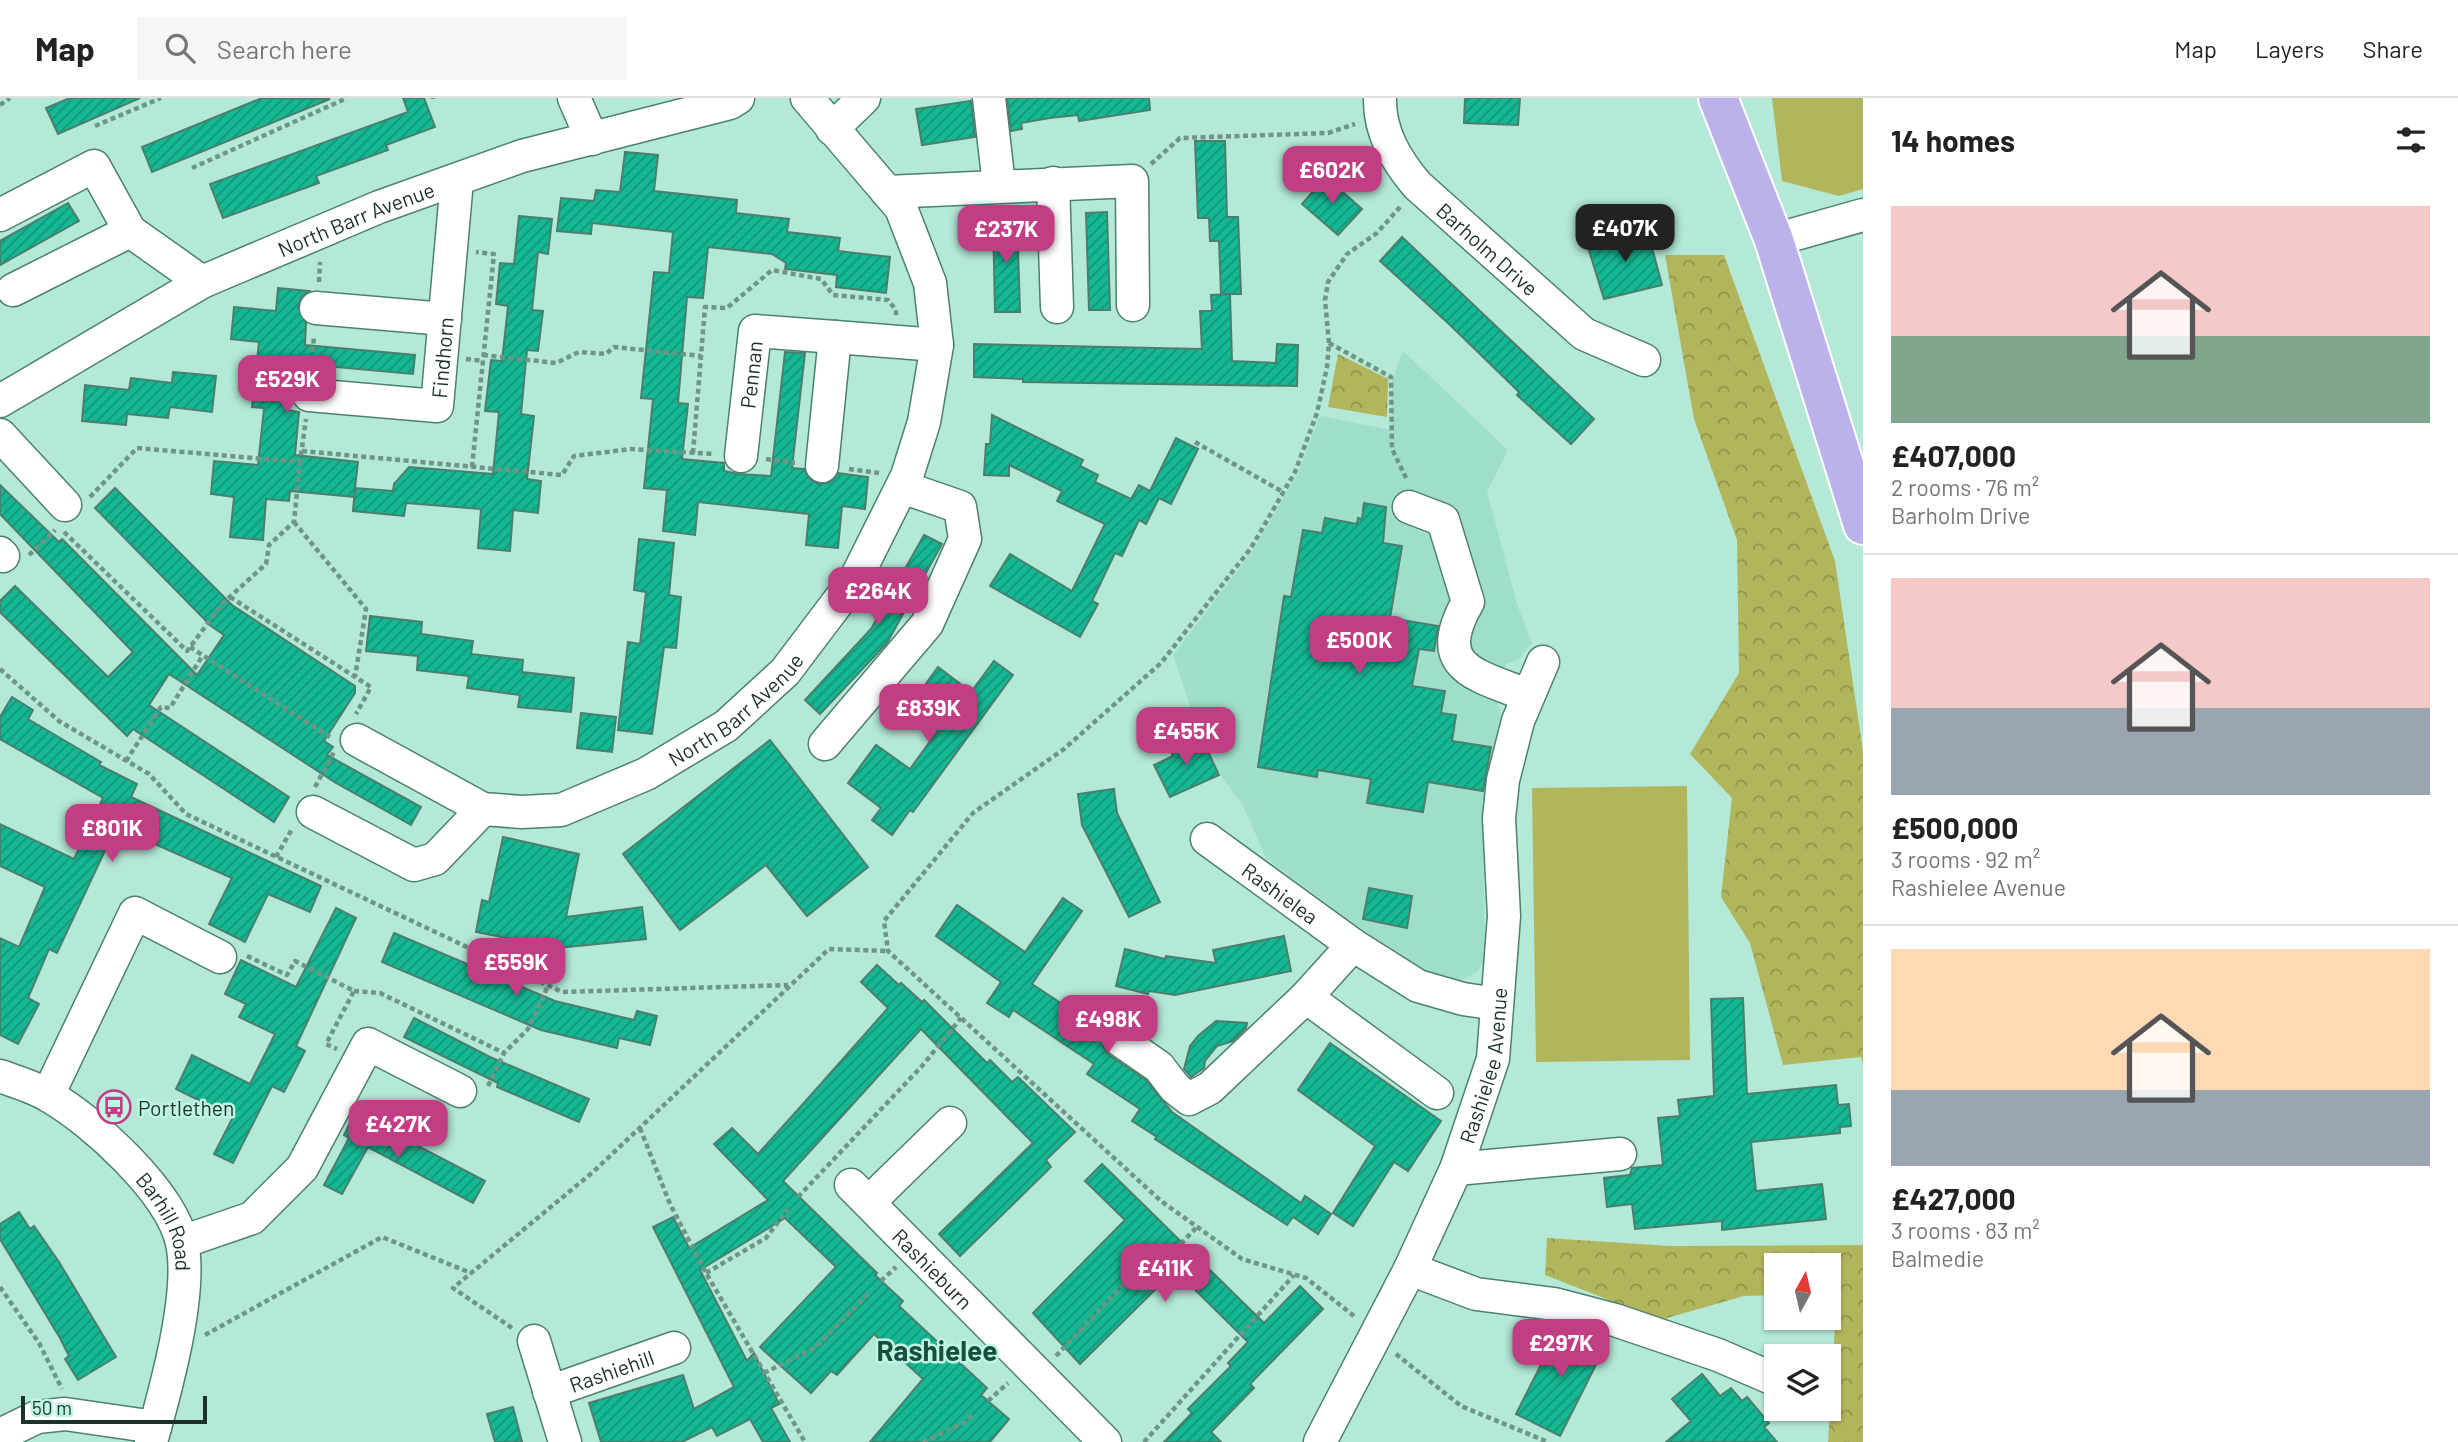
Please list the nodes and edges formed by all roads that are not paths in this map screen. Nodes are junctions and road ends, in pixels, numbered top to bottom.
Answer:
1 (574, 98) edge
2 (738, 98) edge
3 (807, 98) edge
4 (864, 98) edge
5 (989, 98) edge
6 (1718, 98) edge
7 (1380, 107) edge
8 (832, 129) junction
9 (592, 139) junction
10 (457, 180) junction
11 (1053, 183) junction
12 (999, 186) junction
13 (887, 192) junction
14 (0, 215) edge
15 (1863, 215) edge
16 (130, 231) junction
17 (1773, 240) junction
18 (202, 282) junction
19 (13, 290) dead end
20 (1133, 305) dead end
21 (1056, 307) dead end
22 (316, 308) dead end
23 (445, 320) junction
24 (835, 337) junction
25 (937, 345) junction
26 (1644, 360) dead end
27 (309, 395) road end
28 (0, 401) edge
29 (0, 435) edge
30 (741, 456) road end
31 (822, 466) road end
32 (904, 482) junction
33 (74, 504) road end
34 (1409, 507) road end
35 (1863, 525) edge
36 (1542, 663) dead end
37 (1527, 695) junction
38 (356, 728) road end
39 (825, 744) dead end
40 (307, 808) road end
41 (483, 809) junction
42 (1207, 839) dead end
43 (1353, 945) junction
44 (220, 957) road end
45 (1306, 997) junction
46 (1497, 1004) junction
47 (1120, 1040) dead end
48 (0, 1076) edge
49 (460, 1091) road end
50 (1437, 1093) dead end
51 (48, 1095) junction
52 (950, 1123) dead end
53 (1620, 1154) dead end
54 (1456, 1169) junction
55 (182, 1242) junction
56 (1410, 1269) junction
57 (534, 1341) road end
58 (674, 1348) dead end
59 (1764, 1375) edge
60 (549, 1392) junction
61 (0, 1435) edge
62 (153, 1435) edge
63 (565, 1442) edge
64 (1105, 1442) edge
65 (1320, 1442) edge

1 - 9 street
2 - 9 street, North Barr Avenue
3 - 8 street, North Barr Avenue
4 - 8 street
5 - 12 street
6 - 17 main road
7 - 26 street, Barholm Drive
8 - 13 street, North Barr Avenue
9 - 10 street, North Barr Avenue
10 - 18 street, North Barr Avenue
10 - 23 street, Findhorn
11 - 12 street
11 - 20 street
11 - 21 street
12 - 13 street
13 - 25 street, North Barr Avenue
14 - 16 street
15 - 17 street
16 - 18 street
16 - 19 street
17 - 35 main road
18 - 28 street, North Barr Avenue
22 - 23 street
23 - 27 street, Findhorn
24 - 25 street, Pennan
24 - 30 street, Pennan
24 - 31 street
25 - 32 street, North Barr Avenue
29 - 33 street
32 - 39 street
32 - 41 street, North Barr Avenue
34 - 37 street
36 - 37 street, Rashielee Avenue
37 - 46 street, Rashielee Avenue
38 - 41 street, North Barr Avenue
40 - 41 street
42 - 43 street, Rashielea
43 - 45 street
43 - 46 street, Rashielea
44 - 51 street
45 - 47 street
45 - 50 street
46 - 54 street, Rashielee Avenue
48 - 51 street, Barhill Road
49 - 55 street
51 - 55 street, Barhill Road
52 - 64 street, Rashieburn
53 - 54 street
54 - 56 street, Rashielee Avenue
55 - 62 street, Barhill Road
56 - 59 street
56 - 65 street, Rashielee Avenue
57 - 60 street, Rashiehill
58 - 60 street, Rashiehill
60 - 63 street, Rashiehill
61 - 62 street

